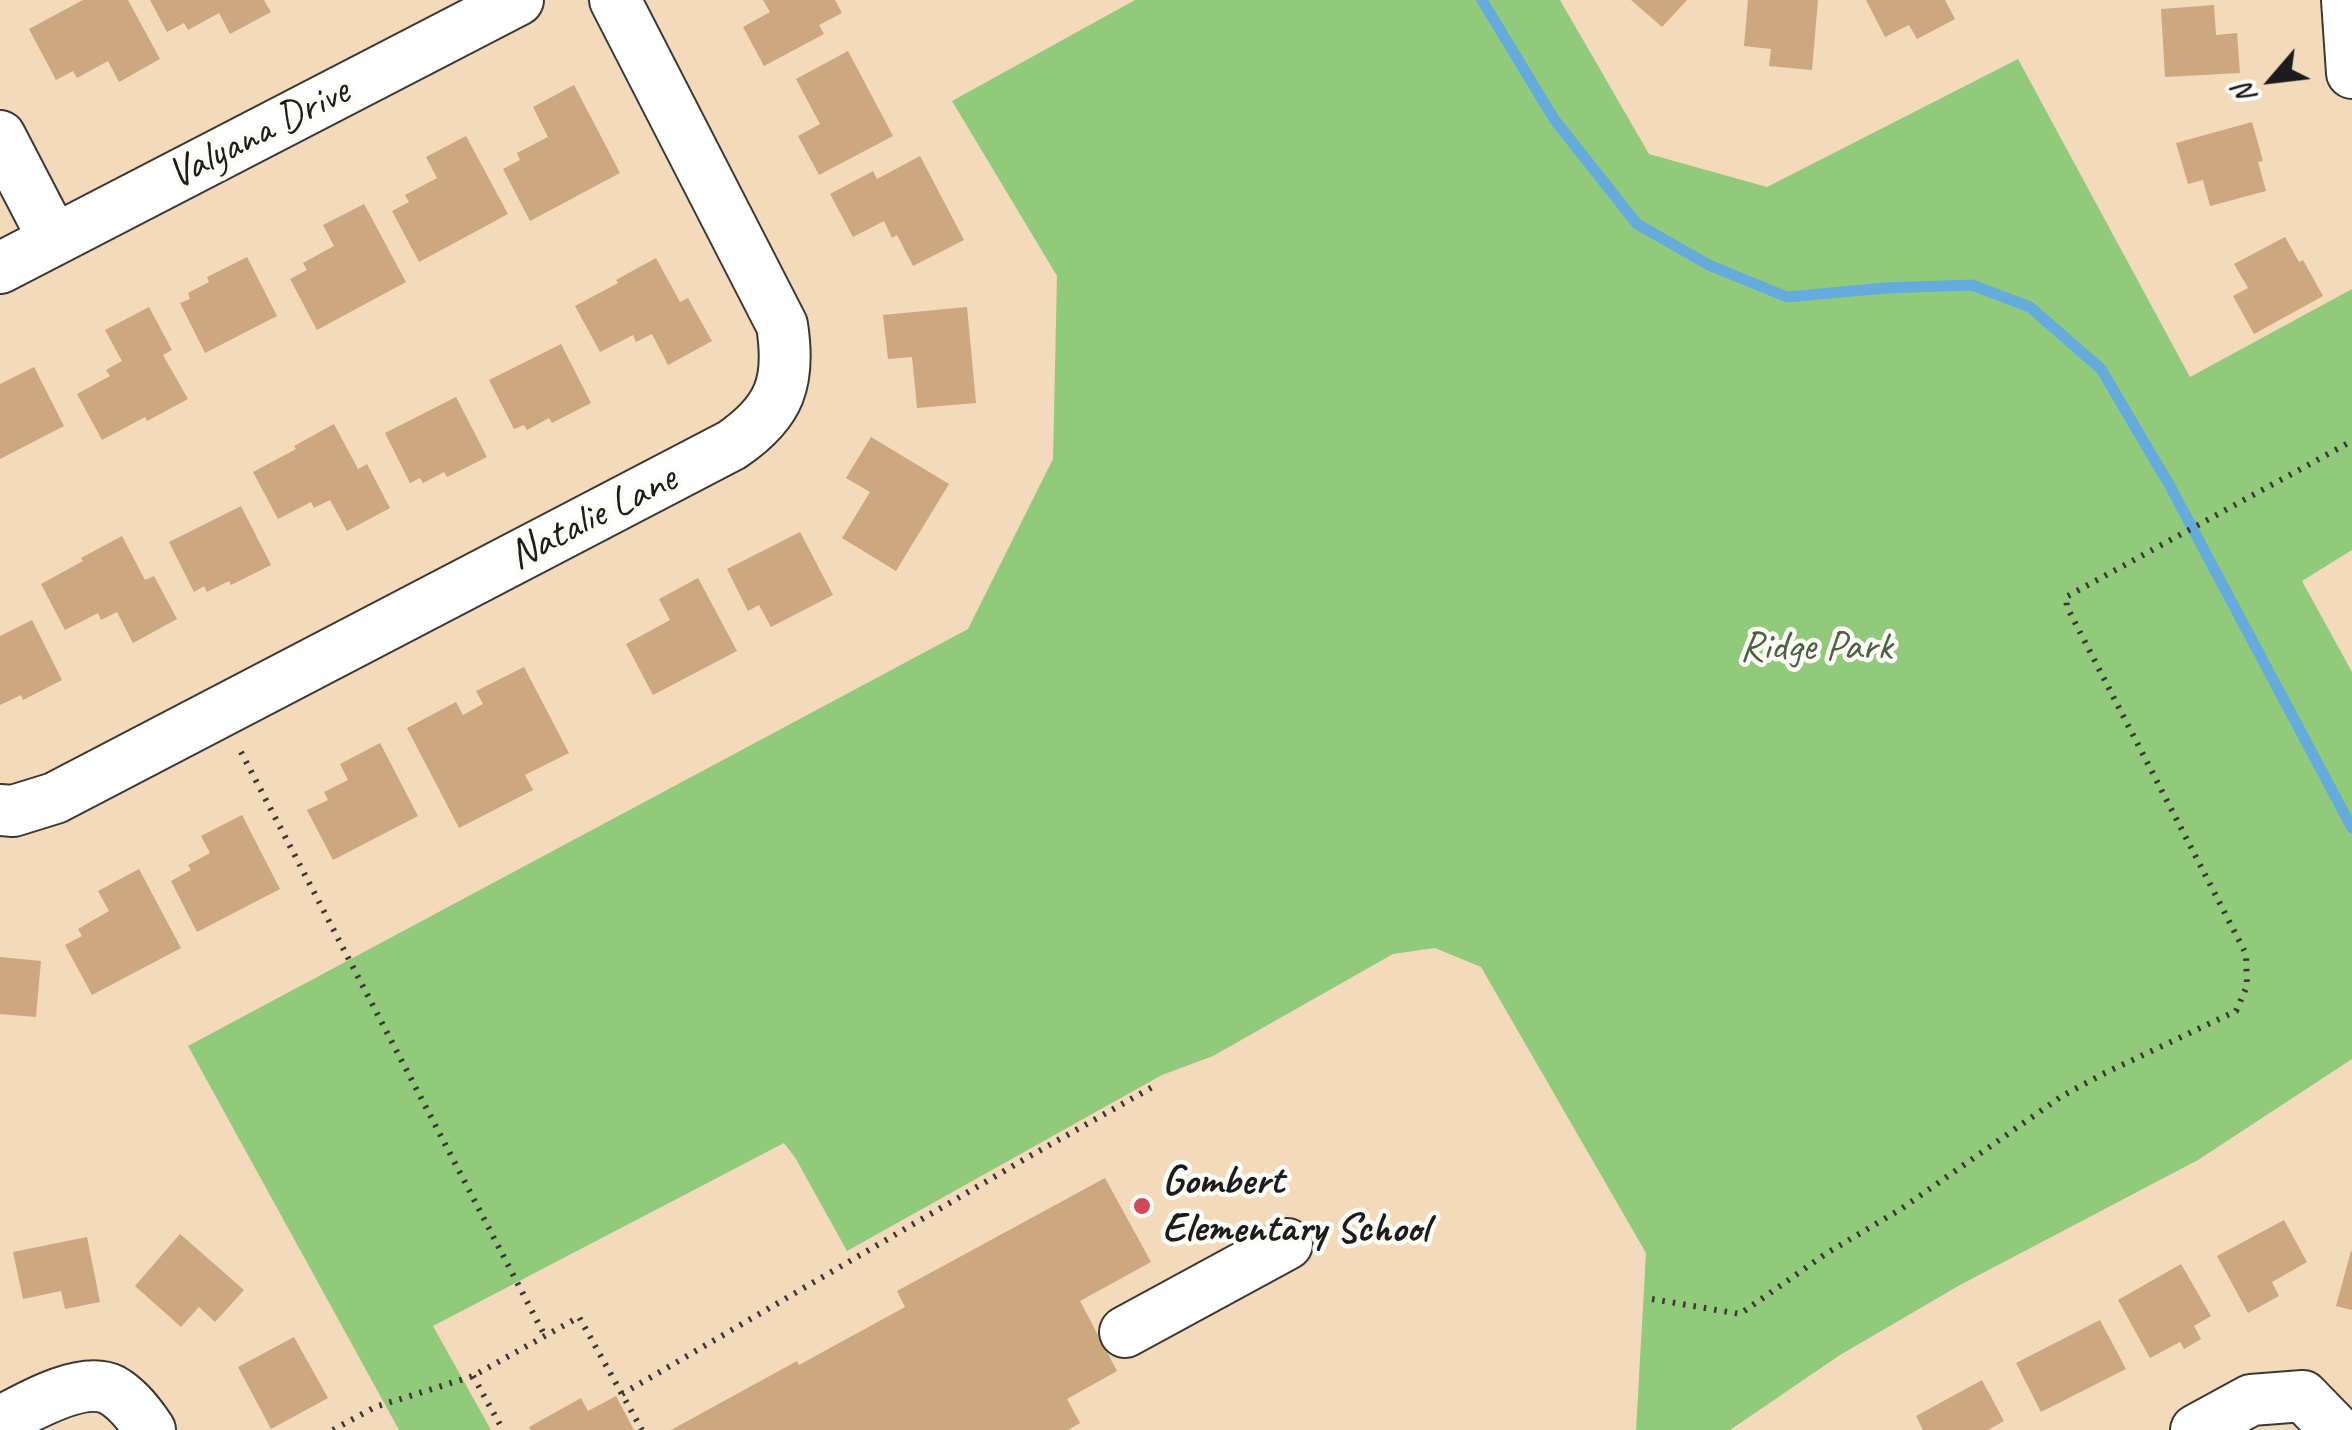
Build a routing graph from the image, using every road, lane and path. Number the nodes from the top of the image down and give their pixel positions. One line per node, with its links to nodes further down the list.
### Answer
1 (518, 0): 6 (street, Valyana Drive)
2 (615, 0): 10 (street, Natalie Lane)
3 (2347, 0): 4 (street)
4 (2352, 73)
5 (0, 136): 6 (street)
6 (54, 240): 7 (street, Valyana Drive)
7 (0, 268)
8 (2352, 442): 13 (path)
9 (241, 752): 15 (path)
10 (0, 810)
11 (1156, 1085): 17 (path)
12 (1287, 1244): 14 (street)
13 (1652, 1299)
14 (1125, 1332)
15 (545, 1336): 16 (path); 17 (path)
16 (473, 1376): 20 (path); 21 (path)
17 (622, 1394): 22 (path)
18 (0, 1422): 19 (street)
19 (150, 1430)
20 (333, 1430)
21 (503, 1430)
22 (642, 1430)
23 (2196, 1430): 24 (street)
24 (2336, 1430)

